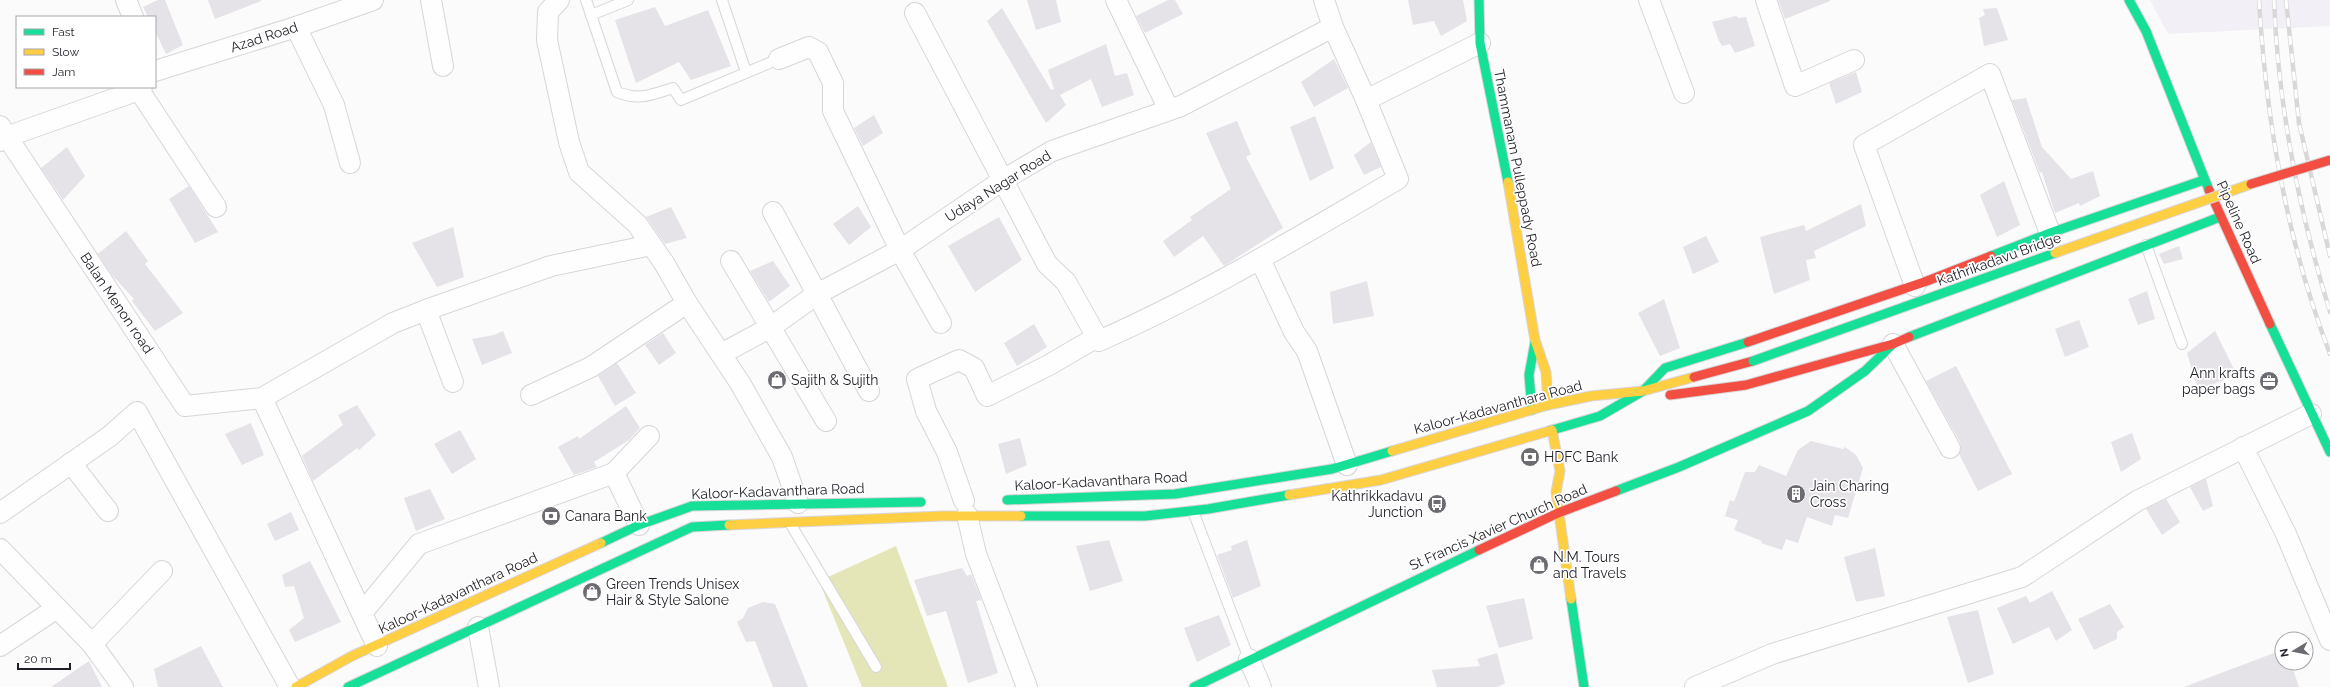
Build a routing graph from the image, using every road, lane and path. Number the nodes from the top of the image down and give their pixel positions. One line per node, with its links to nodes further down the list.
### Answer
1 (126, 0): 16 (street)
2 (372, 0): 17 (street, Azad Road)
3 (431, 0): 22 (street)
4 (559, 0): 38 (street)
5 (586, 0): 15 (lane)
6 (628, 0): 15 (lane)
7 (722, 0): 24 (lane)
8 (1116, 0): 28 (street)
9 (1324, 0): 18 (street)
10 (1479, 0): 19 (main road, Thammanam Pulleppady Road)
11 (1649, 0): 26 (street)
12 (1766, 0): 21 (street)
13 (2129, 0): 33 (main road, Pipeline Road)
14 (915, 13): 32 (street)
15 (591, 15): 24 (lane)
16 (133, 16)
17 (296, 27): 23 (street, Azad Road); 31 (street)
18 (1333, 27): 27 (street); 28 (street, Udaya Nagar Road)
19 (1480, 43): 27 (street); 51 (main road, Thammanam Pulleppady Road)
20 (779, 59): 24 (lane); 40 (street)
21 (1854, 60)
22 (443, 66)
23 (156, 71)
24 (746, 72)
25 (140, 89): 29 (street); 34 (street)
26 (1684, 94)
27 (1366, 100): 41 (street)
28 (1170, 110): 32 (street, Udaya Nagar Road)
29 (2, 134): 59 (street, Balan Menon road)
30 (2330, 160): 57 (main road, Kathrikadavu Bridge, bridge)
31 (350, 163)
32 (1003, 180): 40 (street, Udaya Nagar Road); 50 (street)
33 (2204, 180): 36 (main road, Pipeline Road); 37 (main road)
34 (216, 207)
35 (773, 212): 44 (street)
36 (2220, 217): 39 (main road); 62 (main road, Pipeline Road)
37 (2050, 233): 43 (main road); 43 (street)
38 (651, 245): 45 (street); 46 (street)
39 (2146, 245): 47 (main road); 53 (lane)
40 (900, 250): 44 (street, Udaya Nagar Road); 48 (street)
41 (1260, 259): 50 (street); 72 (street)
42 (731, 261): 49 (street)
43 (1921, 283): 47 (main road); 57 (main road)
44 (817, 294): 49 (street, Udaya Nagar Road); 56 (street)
45 (687, 303): 54 (street); 58 (street)
46 (426, 310): 55 (street); 59 (street)
47 (1940, 316): 52 (main road)
48 (941, 323)
49 (771, 327): 54 (street, Udaya Nagar Road); 63 (street)
50 (1097, 337): 79 (street)
51 (1535, 340): 60 (main road, Thammanam Pulleppady Road); 61 (main road, Thammanam Pulleppady Road)
52 (1893, 344): 57 (main road); 69 (street); 83 (main road, St Francis Xavier Church Road)
53 (2182, 344)
54 (721, 354): 78 (street)
55 (453, 382)
56 (869, 391)
57 (1643, 391): 60 (main road, Kaloor-Kadavanthara Road); 64 (main road, Kaloor-Kadavanthara Road)
58 (531, 395)
59 (262, 398): 90 (street)
60 (1548, 405): 61 (main road, Kaloor-Kadavanthara Road)
61 (1532, 410): 72 (main road, Kaloor-Kadavanthara Road)
62 (2311, 414): 68 (street); 70 (main road, Pipeline Road)
63 (826, 421)
64 (1552, 430): 65 (main road, Kaloor-Kadavanthara Road); 75 (main road)
65 (1536, 434): 67 (main road); 81 (main road, Kaloor-Kadavanthara Road)
66 (649, 436): 73 (street)
67 (1539, 447)
68 (2243, 447): 92 (street); 107 (street)
69 (1950, 448)
70 (2330, 452)
71 (71, 463): 80 (street); 82 (street); 99 (street)
72 (1347, 465): 76 (main road, Kaloor-Kadavanthara Road)
73 (614, 473): 86 (street); 90 (street)
74 (1550, 480): 75 (main road)
75 (1556, 492): 83 (main road)
76 (995, 500)
77 (933, 502): 78 (main road, Kaloor-Kadavanthara Road)
78 (798, 503): 84 (main road); 86 (main road, Kaloor-Kadavanthara Road)
79 (965, 505): 81 (main road, Kaloor-Kadavanthara Road); 84 (main road, Kaloor-Kadavanthara Road); 103 (street)
80 (108, 511)
81 (1193, 511): 96 (lane)
82 (0, 513)
83 (1558, 513): 96 (main road, St Francis Xavier Church Road); 106 (main road)
84 (805, 522): 85 (main road, Kaloor-Kadavanthara Road)
85 (790, 523): 91 (main road, Kaloor-Kadavanthara Road); 97 (lane)
86 (639, 525): 95 (main road, Kaloor-Kadavanthara Road)
87 (0, 549): 89 (street)
88 (162, 572): 93 (street)
89 (57, 608): 93 (street); 94 (street)
90 (362, 613): 95 (street)
91 (478, 627): 101 (main road, Kaloor-Kadavanthara Road); 102 (street)
92 (2330, 640)
93 (92, 644): 98 (street)
94 (0, 646)
95 (377, 646): 100 (main road, Kaloor-Kadavanthara Road)
96 (1248, 659): 104 (main road, St Francis Xavier Church Road); 105 (street)
97 (876, 667)
98 (123, 687)
99 (290, 687)
100 (296, 687)
101 (348, 687)
102 (489, 687)
103 (1027, 687)
104 (1194, 687)
105 (1261, 687)
106 (1584, 687)
107 (1695, 687)

